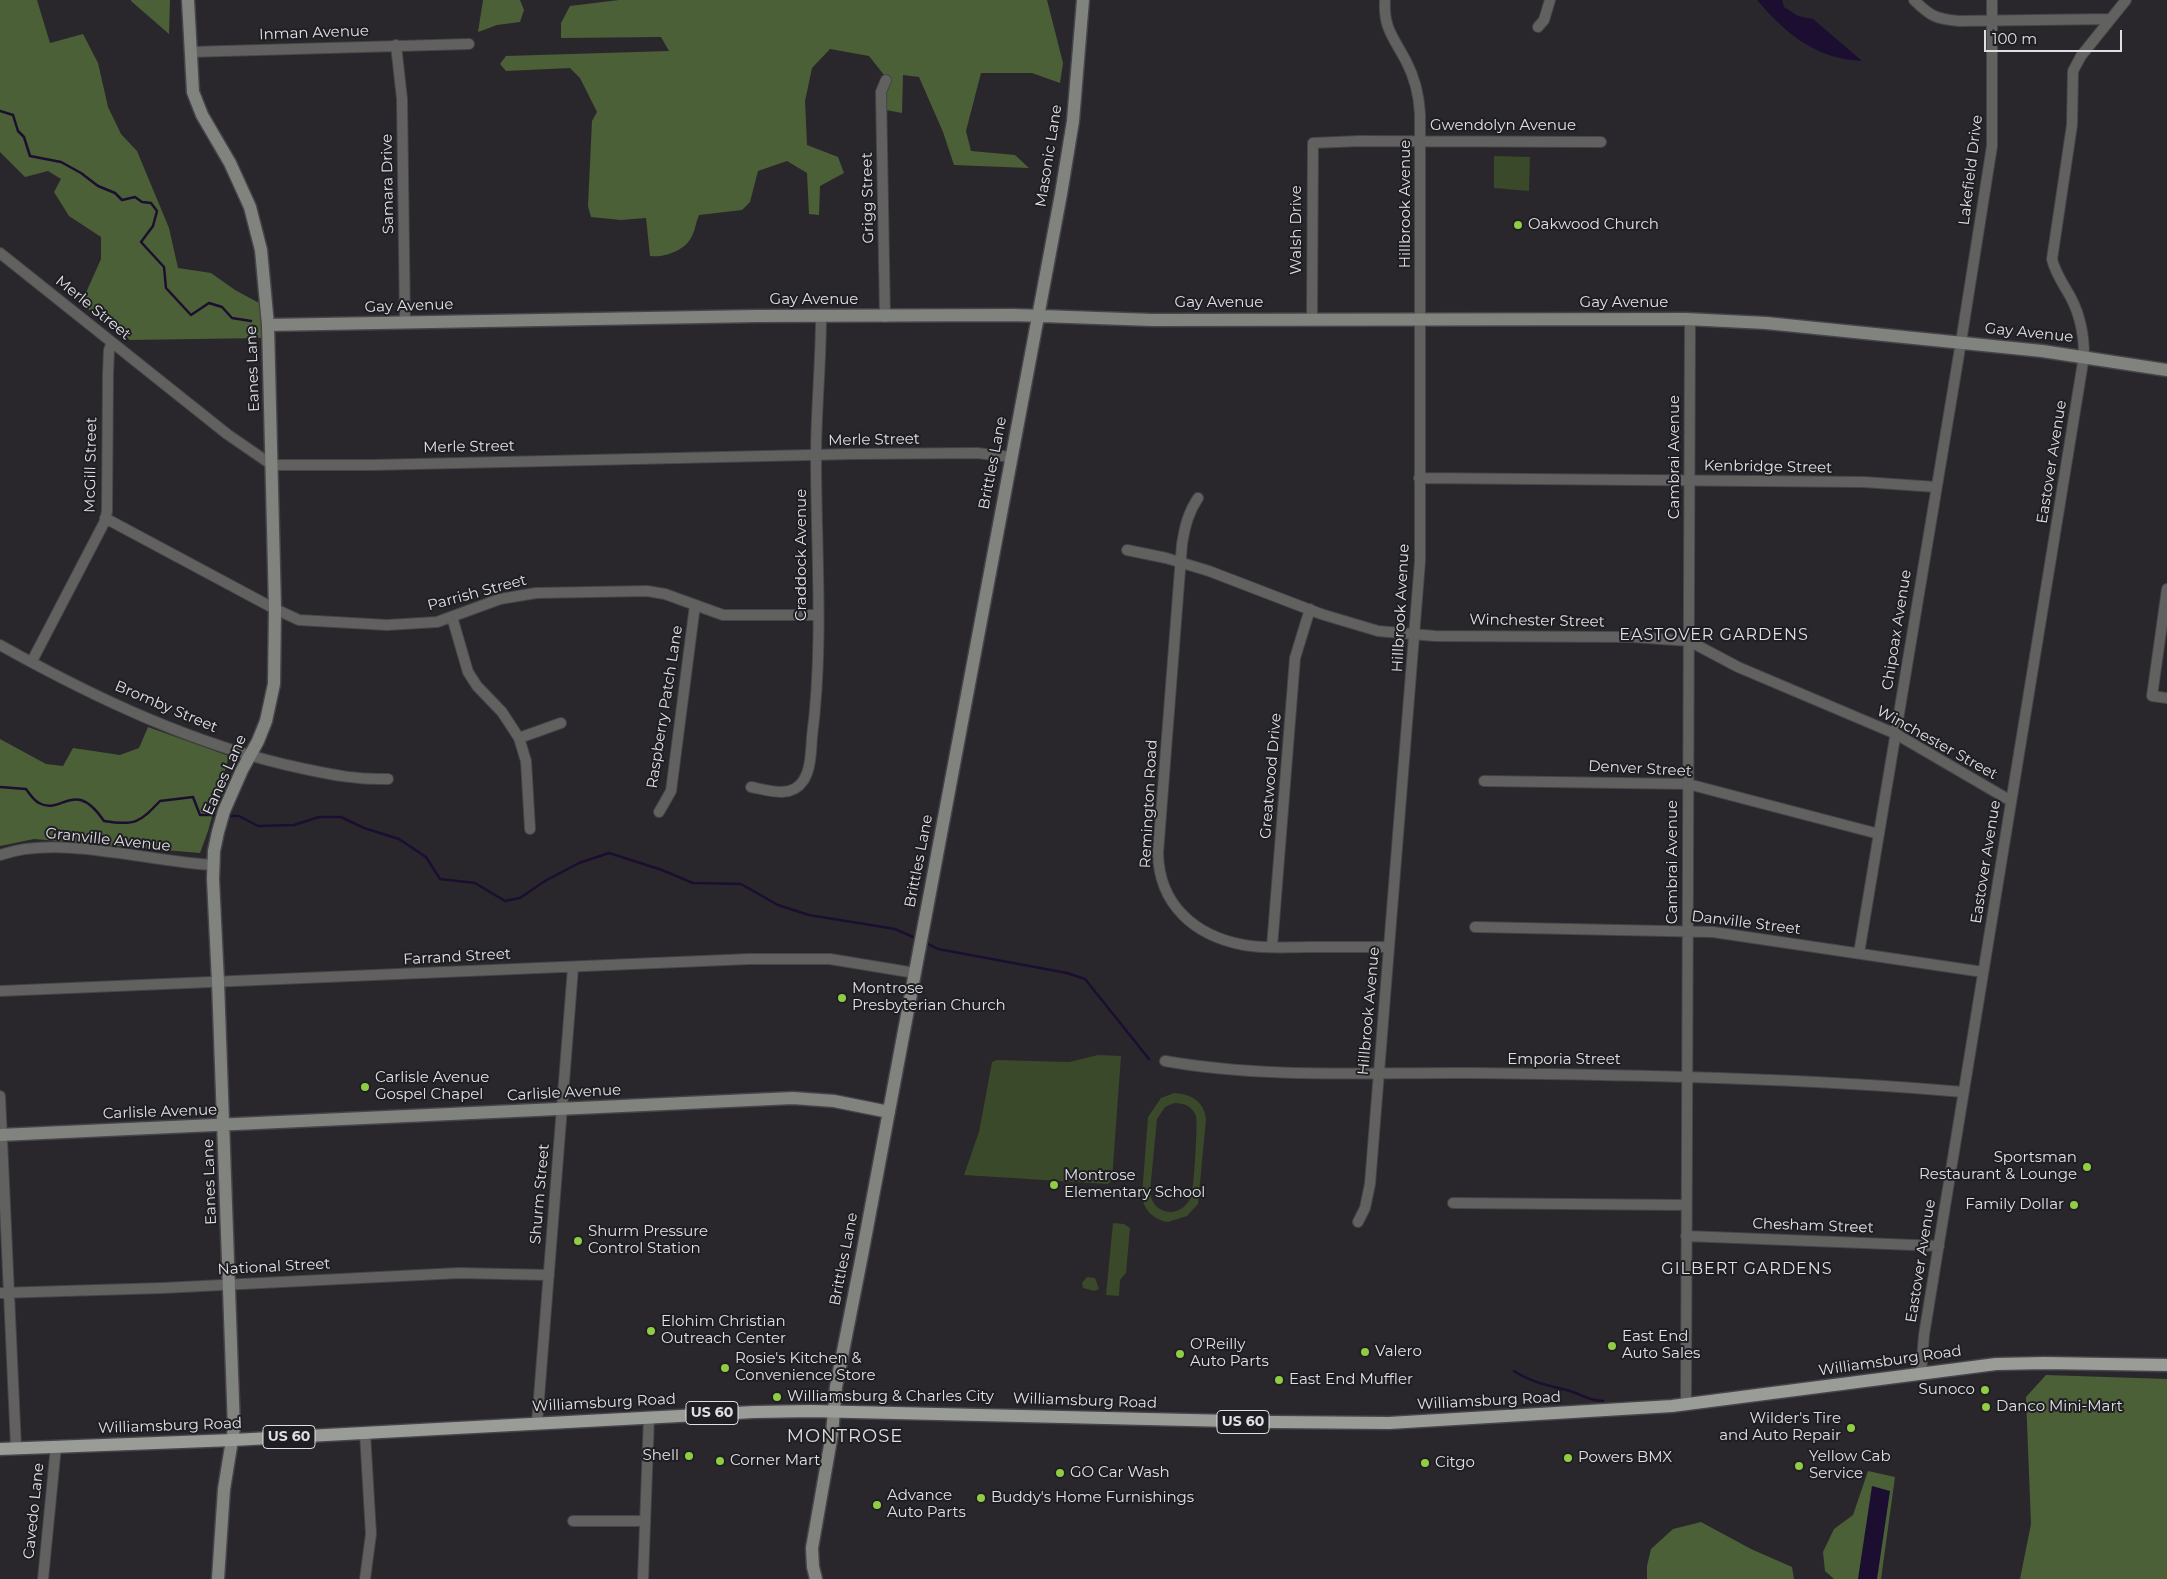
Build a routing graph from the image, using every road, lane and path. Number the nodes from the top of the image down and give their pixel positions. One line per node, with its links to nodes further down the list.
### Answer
1 (188, 0): 13 (street, Eanes Lane)
2 (1082, 0): 19 (street, Masonic Lane)
3 (1385, 0): 15 (street, Hillbrook Avenue)
4 (1550, 0): 10 (street)
5 (1914, 0): 9 (street)
6 (1992, 0): 9 (street, Lakefield Drive)
7 (2126, 0): 8 (street, Eastover Avenue)
8 (2110, 19): 9 (street); 29 (street, Eastover Avenue)
9 (1992, 21): 28 (street, Lakefield Drive)
10 (1538, 27)
11 (469, 44): 12 (street, Inman Avenue)
12 (396, 45): 13 (street, Inman Avenue); 25 (street, Samara Drive)
13 (190, 52): 26 (street, Eanes Lane)
14 (886, 80): 21 (street, Grigg Street)
15 (1420, 141): 16 (street, Gwendolyn Avenue); 17 (street, Gwendolyn Avenue); 22 (street, Hillbrook Avenue)
16 (1314, 142): 24 (street, Walsh Drive)
17 (1601, 142)
18 (0, 253): 27 (street, Merle Street)
19 (1037, 316): 21 (street, Gay Avenue); 24 (street, Gay Avenue); 32 (street, Brittles Lane)
20 (821, 317): 21 (street, Gay Avenue); 25 (street, Gay Avenue); 31 (street, Craddock Avenue)
21 (885, 317)
22 (1420, 319): 23 (street, Gay Avenue); 24 (street, Gay Avenue); 34 (street, Hillbrook Avenue)
23 (1690, 319): 28 (street, Gay Avenue); 35 (street, Cambrai Avenue)
24 (1312, 320)
25 (405, 323): 26 (street, Gay Avenue)
26 (268, 325): 33 (street, Eanes Lane)
27 (112, 342): 33 (street, Merle Street); 38 (street, McGill Street)
28 (1962, 342): 29 (street, Gay Avenue); 36 (street, Chipoax Avenue)
29 (2084, 356): 30 (street, Gay Avenue); 60 (street, Eastover Avenue)
30 (2167, 370)
31 (816, 456): 32 (street, Merle Street); 33 (street, Merle Street); 45 (street, Craddock Avenue)
32 (1011, 456): 73 (street, Brittles Lane)
33 (272, 465): 43 (street, Eanes Lane)
34 (1419, 478): 35 (street, Kenbridge Street); 47 (street, Hillbrook Avenue)
35 (1690, 481): 36 (street, Kenbridge Street); 48 (street, Cambrai Avenue)
36 (1936, 487): 53 (street, Chipoax Avenue)
37 (1198, 498): 40 (street, Remington Road)
38 (105, 518): 43 (street, Parrish Street); 50 (street, McGill Street)
39 (1127, 550): 40 (street, Winchester Street)
40 (1181, 562): 44 (street, Winchester Street); 68 (street, Remington Road)
41 (2167, 589): 51 (street)
42 (695, 605): 45 (street, Parrish Street); 46 (street, Parrish Street); 61 (street, Raspberry Patch Lane)
43 (274, 609): 46 (street, Parrish Street); 55 (street, Eanes Lane)
44 (1310, 609): 47 (street, Winchester Street); 68 (street, Greatwood Drive)
45 (817, 615): 59 (street, Craddock Avenue)
46 (452, 616): 54 (street)
47 (1415, 635): 48 (street, Winchester Street); 69 (street, Hillbrook Avenue)
48 (1689, 641): 53 (street, Winchester Street); 58 (street, Cambrai Avenue)
49 (0, 644): 50 (street, Bromby Street)
50 (32, 661): 55 (street, Bromby Street)
51 (2167, 698)
52 (561, 723): 54 (street)
53 (1896, 734): 60 (street, Winchester Street); 63 (street, Chipoax Avenue)
54 (519, 738): 62 (street)
55 (249, 756): 56 (street, Bromby Street); 65 (street, Eanes Lane)
56 (388, 779)
57 (1484, 781): 58 (street, Denver Street)
58 (1688, 784): 63 (street, Denver Street); 67 (street, Cambrai Avenue)
59 (751, 786)
60 (2011, 801): 72 (street, Eastover Avenue)
61 (659, 812)
62 (530, 829)
63 (1879, 834): 70 (street, Chipoax Avenue)
64 (0, 855): 65 (street, Granville Avenue)
65 (213, 865): 74 (street, Eanes Lane)
66 (1474, 927): 67 (street, Danville Street)
67 (1687, 930): 70 (street, Danville Street); 78 (street, Cambrai Avenue)
68 (1272, 947): 69 (street, Remington Road)
69 (1390, 948): 77 (street, Hillbrook Avenue)
70 (1859, 953): 72 (street, Danville Street)
71 (573, 968): 73 (street, Farrand Street); 74 (street, Farrand Street); 81 (street, Shurm Street)
72 (1983, 972): 79 (street, Eastover Avenue)
73 (915, 973): 82 (street, Brittles Lane)
74 (218, 982): 75 (street, Farrand Street); 83 (street, Eanes Lane)
75 (0, 991)
76 (1165, 1061): 77 (street, Emporia Street)
77 (1379, 1073): 78 (street, Emporia Street); 87 (street, Hillbrook Avenue)
78 (1687, 1076): 79 (street, Emporia Street); 86 (street, Cambrai Avenue)
79 (1963, 1092): 89 (street, Eastover Avenue)
80 (0, 1096): 84 (street)
81 (562, 1109): 82 (street, Carlisle Avenue); 83 (street, Carlisle Avenue); 90 (street, Shurm Street)
82 (889, 1112): 96 (street, Brittles Lane)
83 (224, 1126): 84 (street, Carlisle Avenue); 91 (street, Eanes Lane)
84 (1, 1135): 92 (street)
85 (1453, 1203): 86 (street)
86 (1685, 1205): 88 (street, Cambrai Avenue)
87 (1358, 1222)
88 (1686, 1236): 89 (street, Chesham Street); 95 (street, Cambrai Avenue)
89 (1939, 1246): 94 (street, Eastover Avenue)
90 (549, 1276): 91 (street, National Street); 98 (street, Shurm Street)
91 (230, 1283): 92 (street, National Street); 100 (street, Eanes Lane)
92 (4, 1293): 102 (street)
93 (2167, 1365): 94 (main road, Williamsburg Road / US 60)
94 (1921, 1373): 95 (main road, Williamsburg Road / US 60)
95 (1686, 1404): 96 (main road, Williamsburg Road / US 60)
96 (833, 1412): 97 (main road, Williamsburg Road / US 60); 110 (street, Brittles Lane)
97 (649, 1417): 98 (main road, Williamsburg Road / US 60); 105 (street)
98 (537, 1424): 99 (main road, Williamsburg Road / US 60)
99 (365, 1433): 100 (main road, Williamsburg Road / US 60); 108 (street)
100 (233, 1440): 101 (main road, Williamsburg Road / US 60); 107 (street, Eanes Lane)
101 (56, 1446): 102 (main road, Williamsburg Road / US 60); 106 (street, Cavedo Lane)
102 (16, 1447): 103 (main road, Williamsburg Road / US 60)
103 (0, 1449)
104 (573, 1521): 105 (street)
105 (645, 1521): 109 (street)
106 (43, 1579)
107 (218, 1579)
108 (365, 1579)
109 (643, 1579)
110 (816, 1579)

